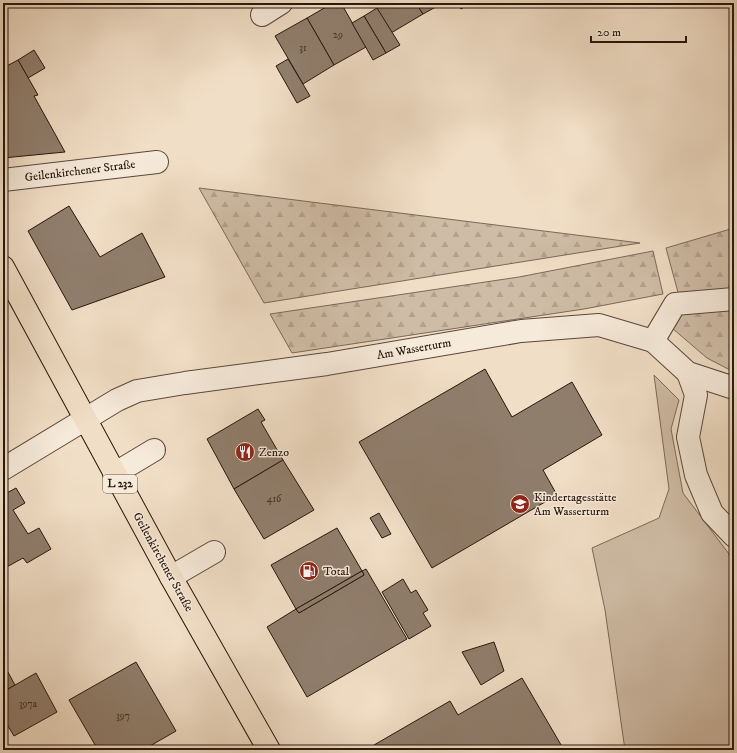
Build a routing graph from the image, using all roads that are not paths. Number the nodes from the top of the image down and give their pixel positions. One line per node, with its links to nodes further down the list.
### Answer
1 (281, 3): 2 (street)
2 (262, 15)
3 (157, 162): 4 (street, Geilenkirchener Straße)
4 (3, 180)
5 (3, 268): 10 (main road, Geilenkirchener Straße / L 232)
6 (734, 299): 7 (street)
7 (653, 341): 8 (street, Am Wasserturm); 10 (street, Am Wasserturm)
8 (688, 373): 9 (street, Am Wasserturm); 14 (street)
9 (734, 388)
10 (85, 420): 12 (street, Am Wasserturm); 13 (main road, Geilenkirchener Straße / L 232)
11 (154, 450): 13 (street)
12 (3, 469)
13 (114, 474): 16 (main road, Geilenkirchener Straße / L 232)
14 (734, 536)
15 (214, 552): 16 (street)
16 (170, 577): 17 (main road, Geilenkirchener Straße / L 232)
17 (269, 750)

